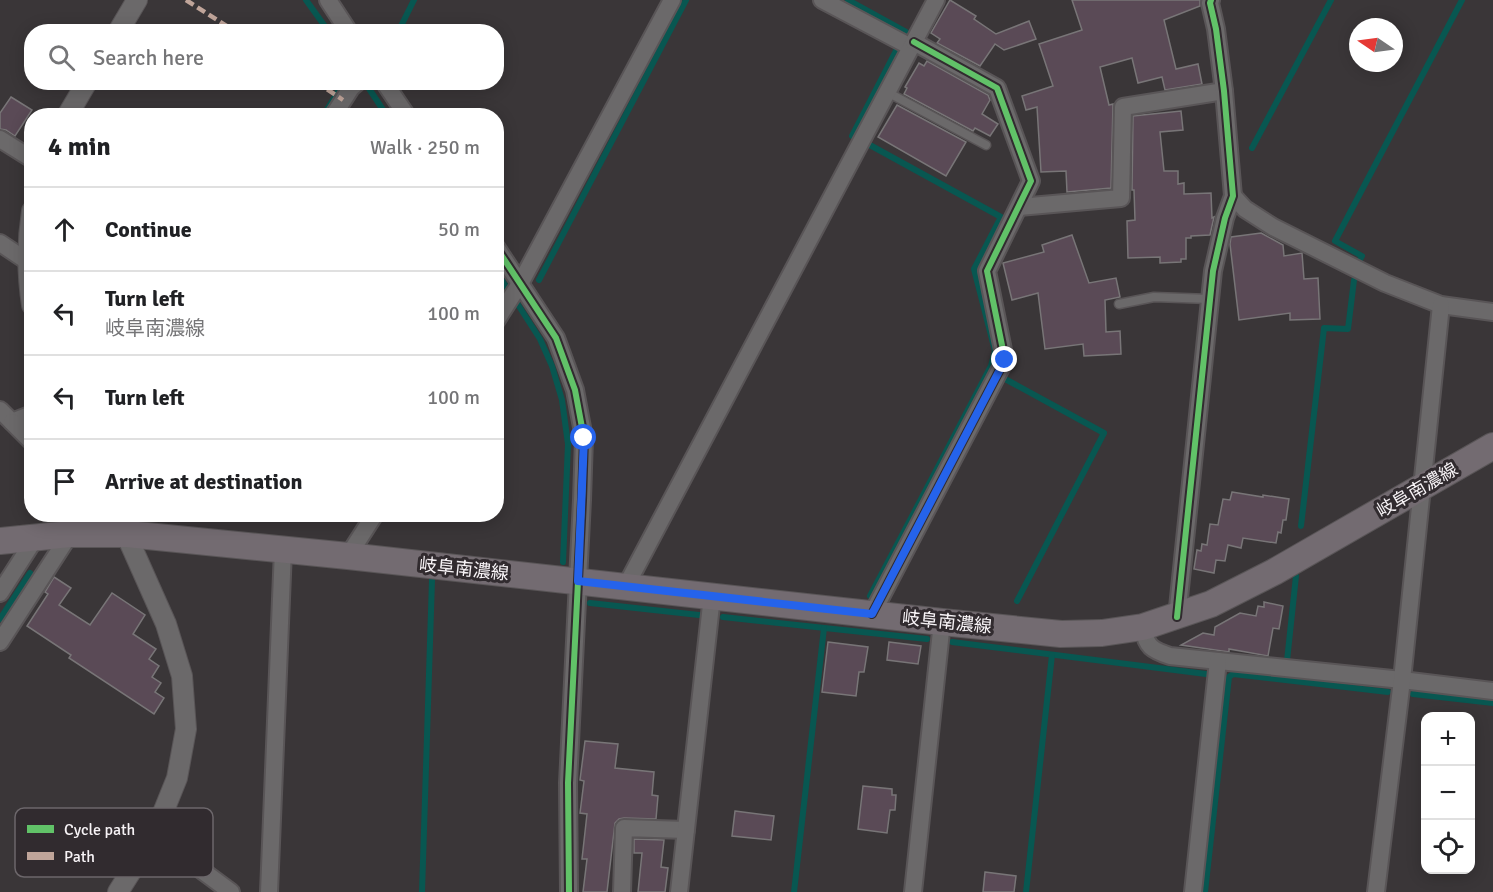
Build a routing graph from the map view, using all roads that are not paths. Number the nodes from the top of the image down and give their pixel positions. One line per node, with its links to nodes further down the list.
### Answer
1 (137, 0): 7 (street)
2 (328, 0): 8 (street)
3 (672, 0): 26 (street)
4 (822, 0): 9 (street)
5 (936, 0): 9 (street)
6 (1209, 1): 13 (street)
7 (123, 24)
8 (344, 24)
9 (912, 45): 14 (street); 22 (street)
10 (82, 90): 15 (street)
11 (350, 90): 16 (street)
12 (389, 90): 17 (street)
13 (1224, 91): 21 (street); 22 (street)
14 (887, 92): 19 (lane); 46 (street)
15 (72, 108)
16 (338, 108)
17 (401, 108)
18 (0, 139): 20 (street)
19 (986, 145)
20 (24, 154)
21 (1233, 196): 27 (street); 29 (street)
22 (1019, 207): 49 (street)
23 (0, 243): 24 (street)
24 (24, 259)
25 (504, 259): 26 (street)
26 (520, 282): 30 (street); 45 (street)
27 (1210, 299): 28 (lane); 50 (street)
28 (1119, 304)
29 (1442, 305): 31 (street); 37 (street)
30 (504, 308)
31 (1493, 312)
32 (0, 410): 34 (street)
33 (24, 417): 34 (street)
34 (12, 422): 35 (street)
35 (24, 434)
36 (1493, 446): 37 (main road, 岐阜南濃線)
37 (1423, 488): 50 (main road, 岐阜南濃線); 55 (street)
38 (370, 522): 44 (street)
39 (122, 524): 40 (main road, 岐阜南濃線); 43 (main road, 岐阜南濃線); 57 (street)
40 (70, 534): 41 (main road, 岐阜南濃線); 53 (street)
41 (36, 537): 42 (main road, 岐阜南濃線); 47 (street)
42 (0, 541)
43 (283, 550): 44 (main road, 岐阜南濃線); 63 (street)
44 (348, 556): 45 (main road, 岐阜南濃線)
45 (578, 581): 46 (main road, 岐阜南濃線); 64 (street)
46 (626, 586): 48 (main road, 岐阜南濃線)
47 (0, 593)
48 (712, 596): 49 (main road, 岐阜南濃線); 58 (street)
49 (872, 614): 51 (main road, 岐阜南濃線)
50 (1178, 617): 52 (main road, 岐阜南濃線)
51 (942, 622): 52 (main road, 岐阜南濃線); 67 (street)
52 (1143, 627): 54 (street)
53 (0, 642)
54 (1218, 661): 55 (street); 68 (street)
55 (1402, 680): 56 (street); 69 (street)
56 (1493, 691)
57 (165, 808)
58 (686, 830): 65 (street); 66 (street)
59 (127, 877): 61 (street)
60 (211, 877): 62 (street)
61 (118, 892)
62 (231, 892)
63 (269, 892)
64 (569, 892)
65 (622, 892)
66 (680, 892)
67 (913, 892)
68 (1193, 892)
69 (1376, 892)

